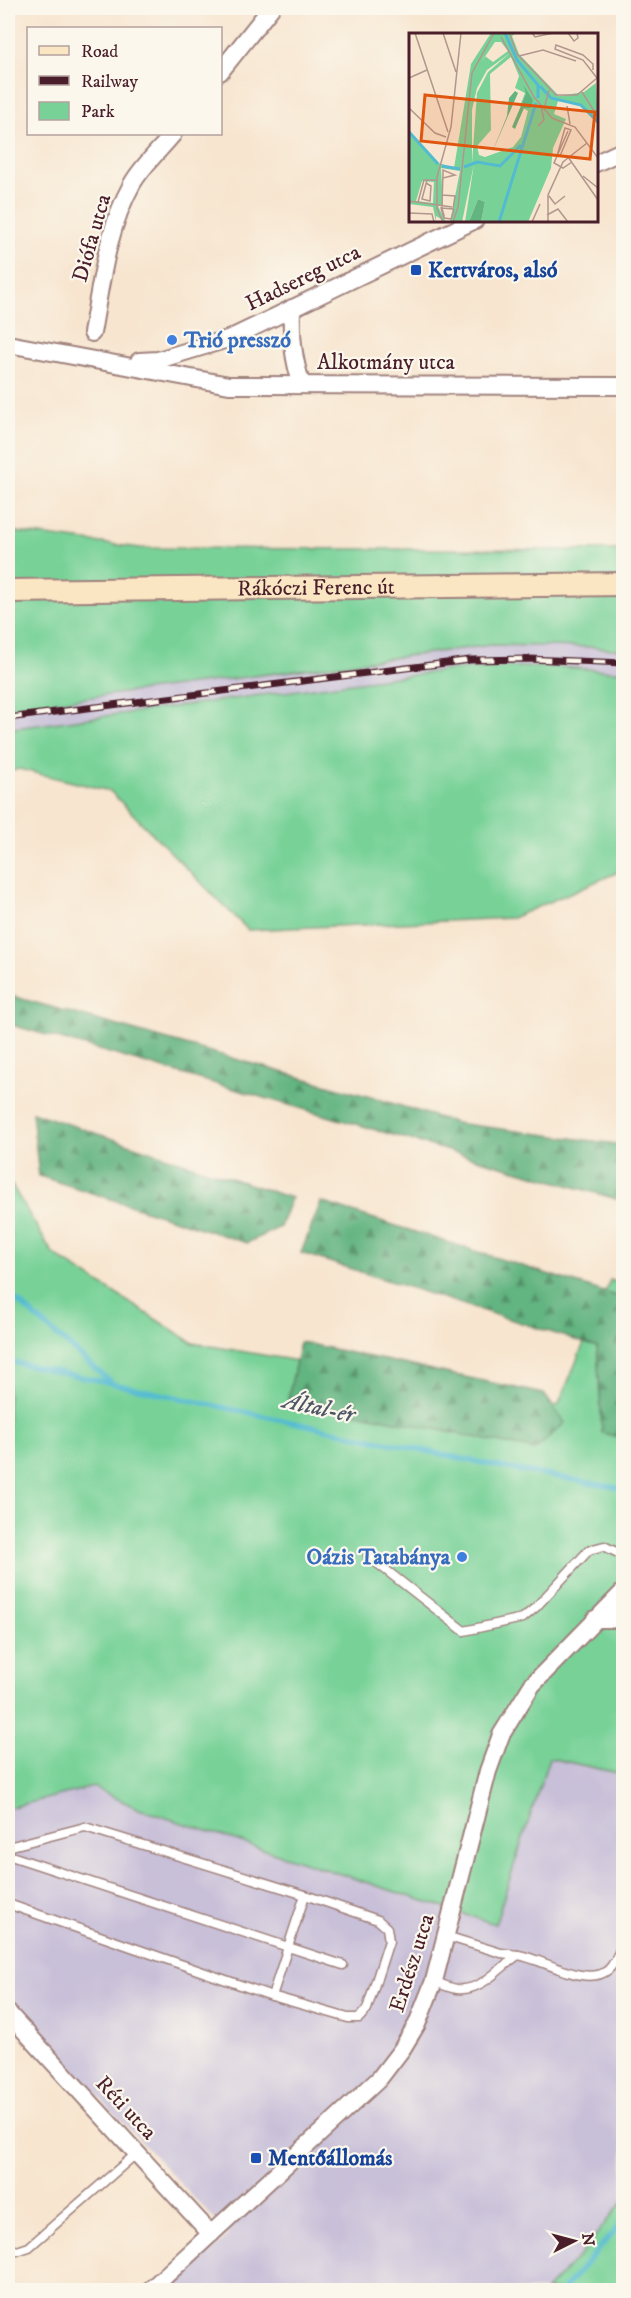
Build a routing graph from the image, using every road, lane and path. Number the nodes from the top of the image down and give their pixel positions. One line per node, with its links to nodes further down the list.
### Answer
1 (271, 8): 2 (street)
2 (222, 69)
3 (172, 135): 8 (street, Diófa utca)
4 (624, 150): 5 (street)
5 (598, 163)
6 (471, 222): 7 (street, Hadsereg utca)
7 (292, 308): 10 (street, Hadsereg utca); 11 (street)
8 (92, 333)
9 (8, 344): 10 (street, Alkotmány utca)
10 (108, 361): 11 (street, Alkotmány utca)
11 (302, 385): 12 (street, Alkotmány utca)
12 (624, 386)
13 (624, 584): 14 (main road, Rákóczi Ferenc út)
14 (8, 591)
15 (368, 1556): 16 (lane)
16 (624, 1556)
17 (624, 1591): 18 (street, Erdész utca)
18 (596, 1619): 19 (street); 24 (street, Erdész utca)
19 (624, 1619)
20 (8, 1847): 22 (lane)
21 (8, 1855): 26 (lane)
22 (305, 1895): 26 (lane); 30 (lane)
23 (8, 1904): 30 (lane)
24 (446, 1936): 27 (lane); 29 (street, Erdész utca)
25 (624, 1941): 27 (lane)
26 (289, 1947): 28 (lane); 30 (lane)
27 (518, 1955): 29 (lane)
28 (343, 1965)
29 (434, 1981): 33 (street, Erdész utca)
30 (272, 1996)
31 (8, 2013): 32 (street, Réti utca)
32 (137, 2153): 33 (street, Réti utca); 34 (lane)
33 (212, 2234): 35 (street, Erdész utca)
34 (8, 2247)
35 (150, 2290)

